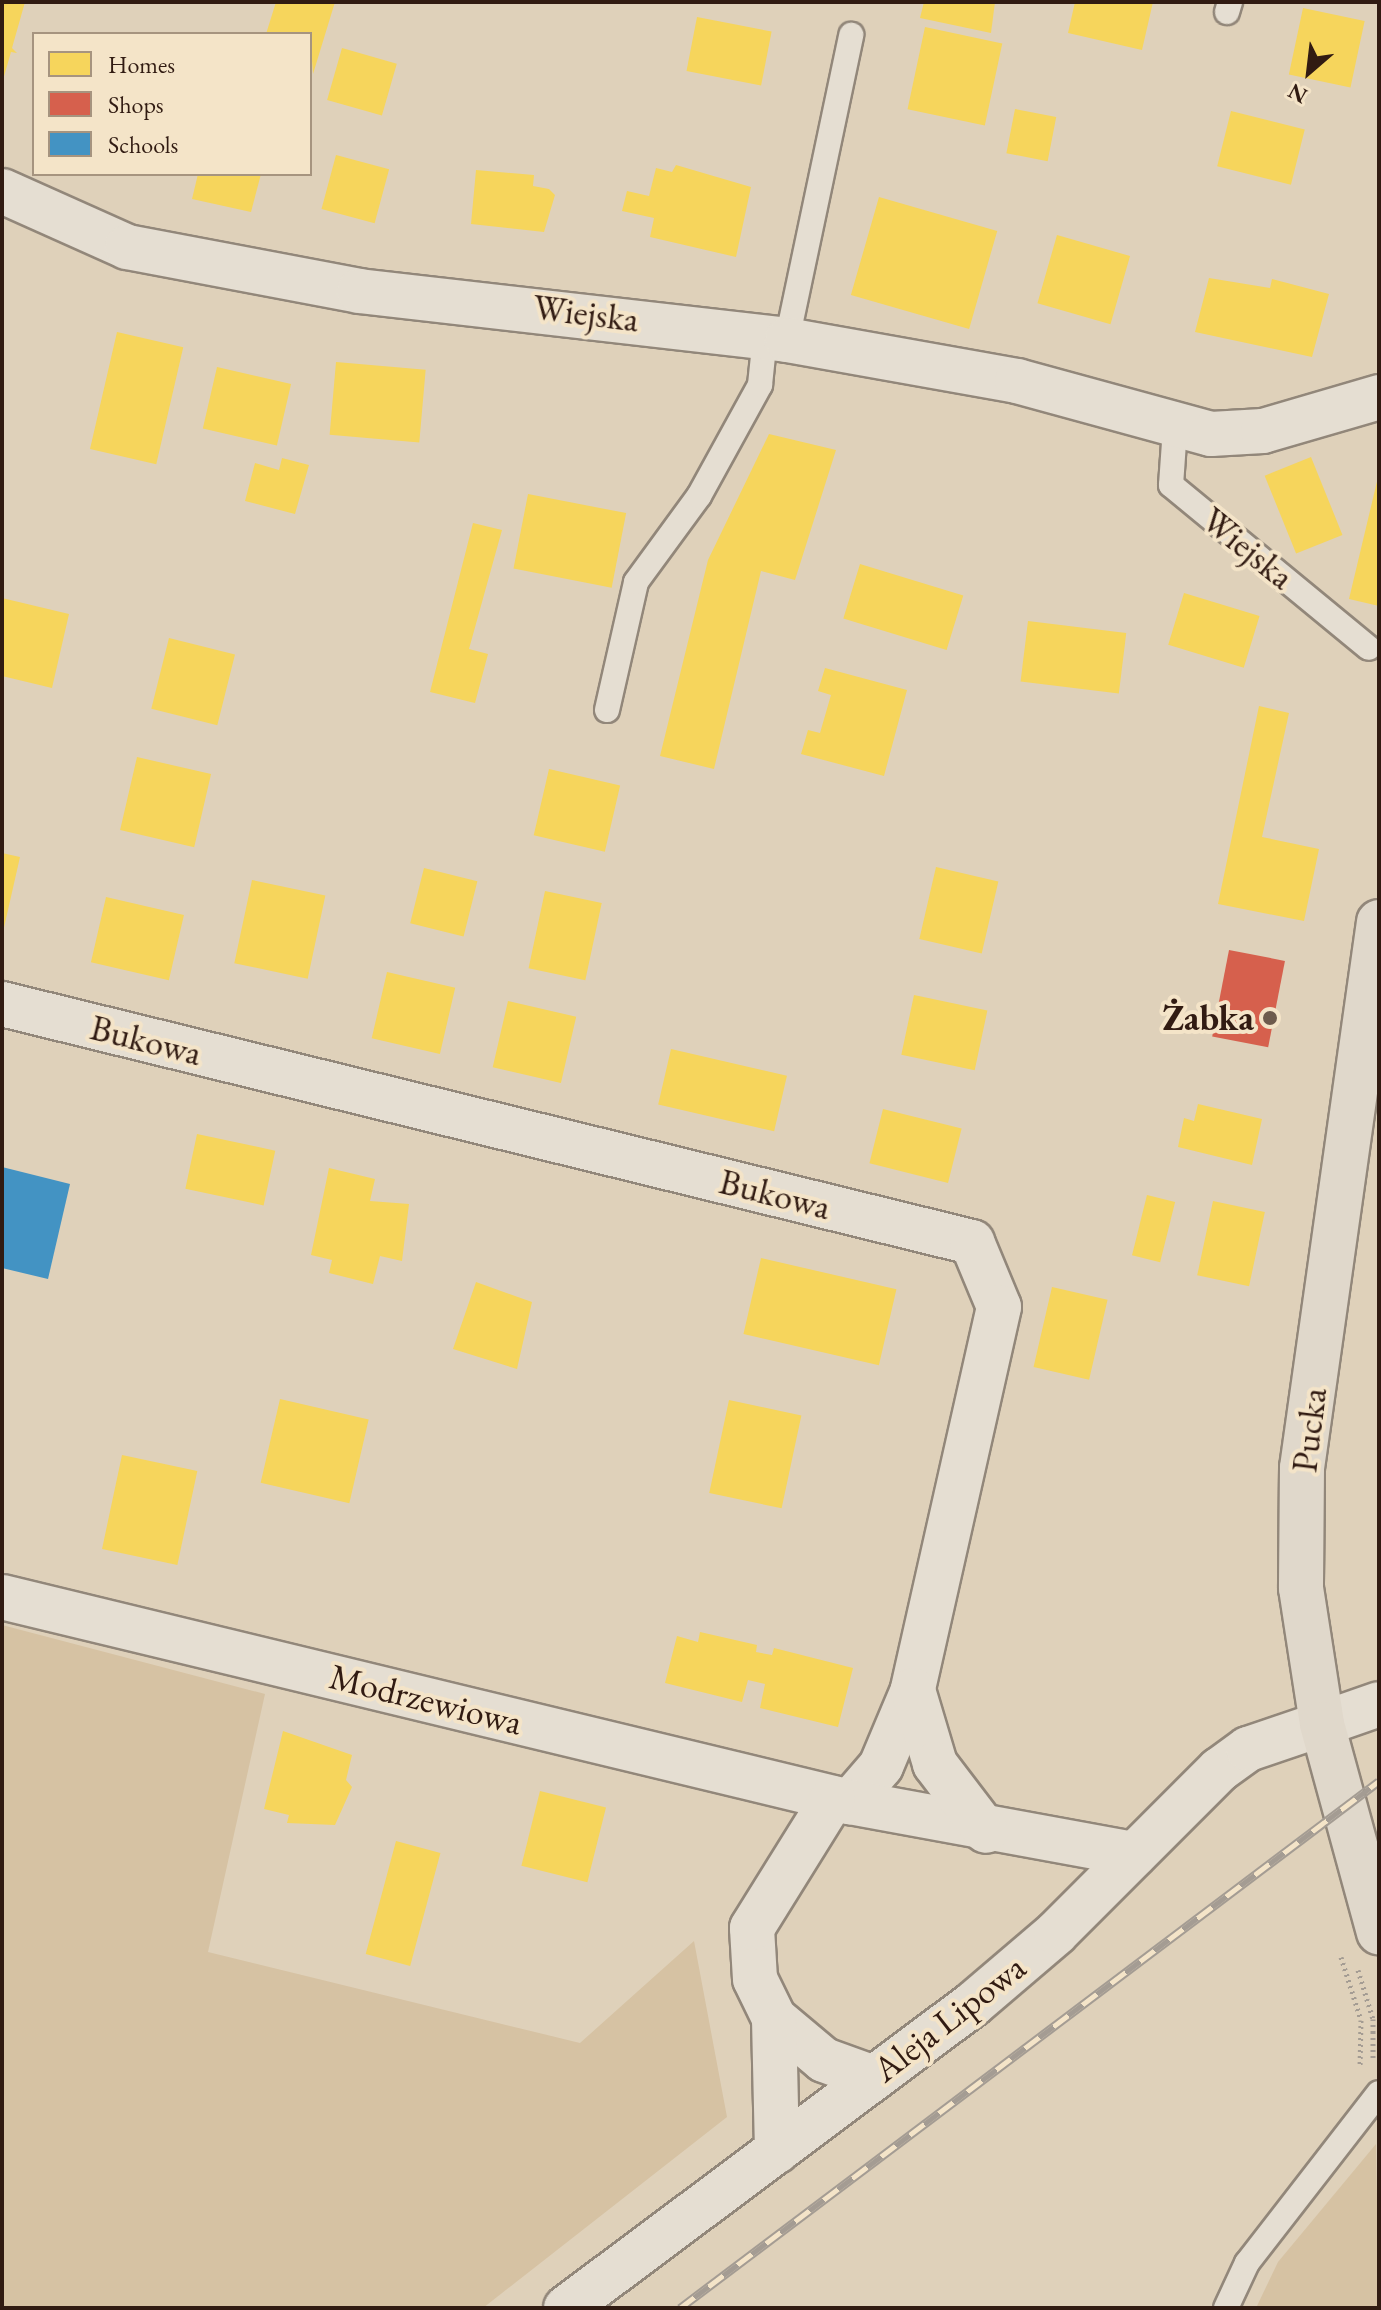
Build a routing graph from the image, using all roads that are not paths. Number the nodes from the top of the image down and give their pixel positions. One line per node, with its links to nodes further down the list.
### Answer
1 (851, 35): 3 (lane)
2 (2, 191): 3 (street, Wiejska)
3 (776, 338): 5 (street, Wiejska); 7 (lane)
4 (1379, 397): 5 (street, Wiejska)
5 (1175, 428): 6 (lane, Wiejska)
6 (1369, 648)
7 (607, 710)
8 (1379, 922): 13 (main road, Pucka)
9 (2, 1004): 11 (street, Bukowa)
10 (2, 1597): 14 (street, Modrzewiowa)
11 (913, 1690): 14 (street, Bukowa); 15 (street)
12 (1379, 1704): 13 (street, Aleja Lipowa)
13 (1322, 1724): 16 (main road, Pucka); 17 (street, Aleja Lipowa)
14 (842, 1800): 15 (street, Modrzewiowa); 19 (street, Bukowa)
15 (986, 1831): 17 (street, Modrzewiowa)
16 (1368, 1850): 18 (main road, Pucka)
17 (1134, 1854): 20 (street, Aleja Lipowa)
18 (1379, 1932)
19 (774, 2018): 20 (street); 22 (street)
20 (874, 2078): 22 (street, Aleja Lipowa)
21 (1374, 2096): 24 (lane)
22 (777, 2151): 23 (street, Aleja Lipowa)
23 (566, 2308)
24 (1226, 2308)

